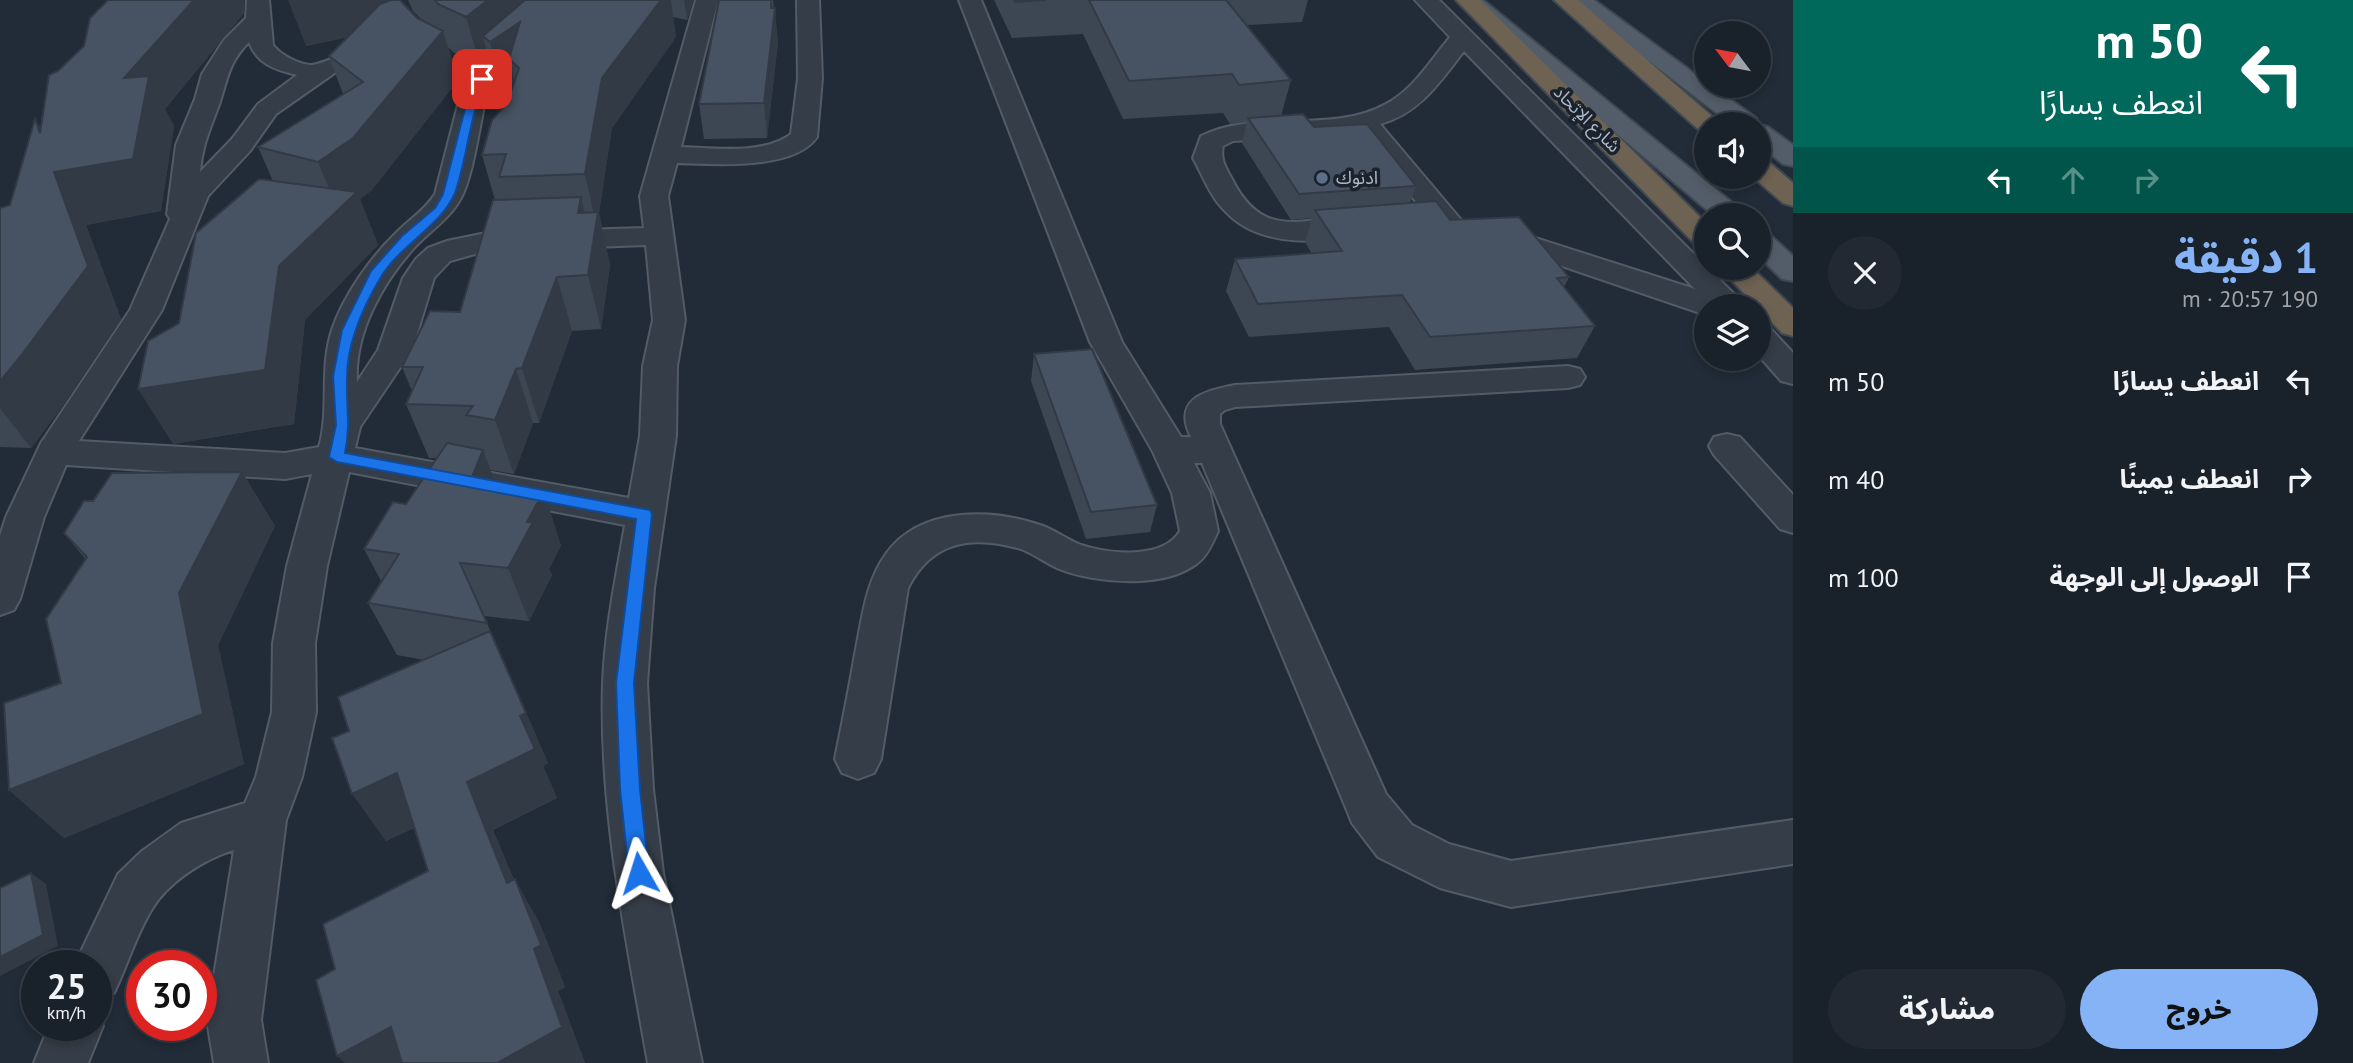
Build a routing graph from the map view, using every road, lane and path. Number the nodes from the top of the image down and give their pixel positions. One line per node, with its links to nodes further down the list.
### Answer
1 (970, 0): 38 (street)
2 (1426, 0): 11 (street)
3 (1468, 0): 22 (main road); 25 (highway, شارع الإتحاد)
4 (1565, 0): 14 (highway)
5 (1580, 0): 15 (main road)
6 (565, 6): 36 (street)
7 (258, 10): 13 (street); 24 (street)
8 (809, 12): 10 (street); 18 (street)
9 (701, 20): 18 (street)
10 (783, 23)
11 (1462, 38): 16 (street); 30 (street)
12 (406, 50): 13 (street)
13 (322, 70): 24 (street)
14 (1694, 112)
15 (1731, 112)
16 (1364, 122): 23 (street); 23 (street)
17 (1771, 142): 19 (main road)
18 (663, 155): 26 (street)
19 (1793, 159)
20 (1771, 178): 21 (highway)
21 (1793, 197)
22 (1715, 203)
23 (1446, 220): 31 (street)
24 (180, 224): 40 (street)
25 (1694, 227)
26 (660, 236): 36 (street); 41 (street)
27 (1771, 252): 28 (main road)
28 (1793, 272)
29 (1747, 280): 32 (highway)
30 (1718, 294)
31 (1694, 300)
32 (1793, 326)
33 (1771, 349): 34 (street)
34 (1793, 373)
35 (1568, 377): 39 (street)
36 (340, 441): 40 (street); 41 (street); 45 (street)
37 (1727, 446): 42 (street)
38 (1170, 450): 39 (street); 44 (street)
39 (1215, 450): 46 (street)
40 (54, 452): 43 (street)
41 (645, 514): 51 (street)
42 (1793, 519)
43 (0, 599)
44 (858, 759)
45 (262, 820): 47 (street); 50 (street)
46 (1793, 842)
47 (108, 950)
48 (70, 1041): 49 (street)
49 (61, 1063)
50 (241, 1063)
51 (675, 1063)

